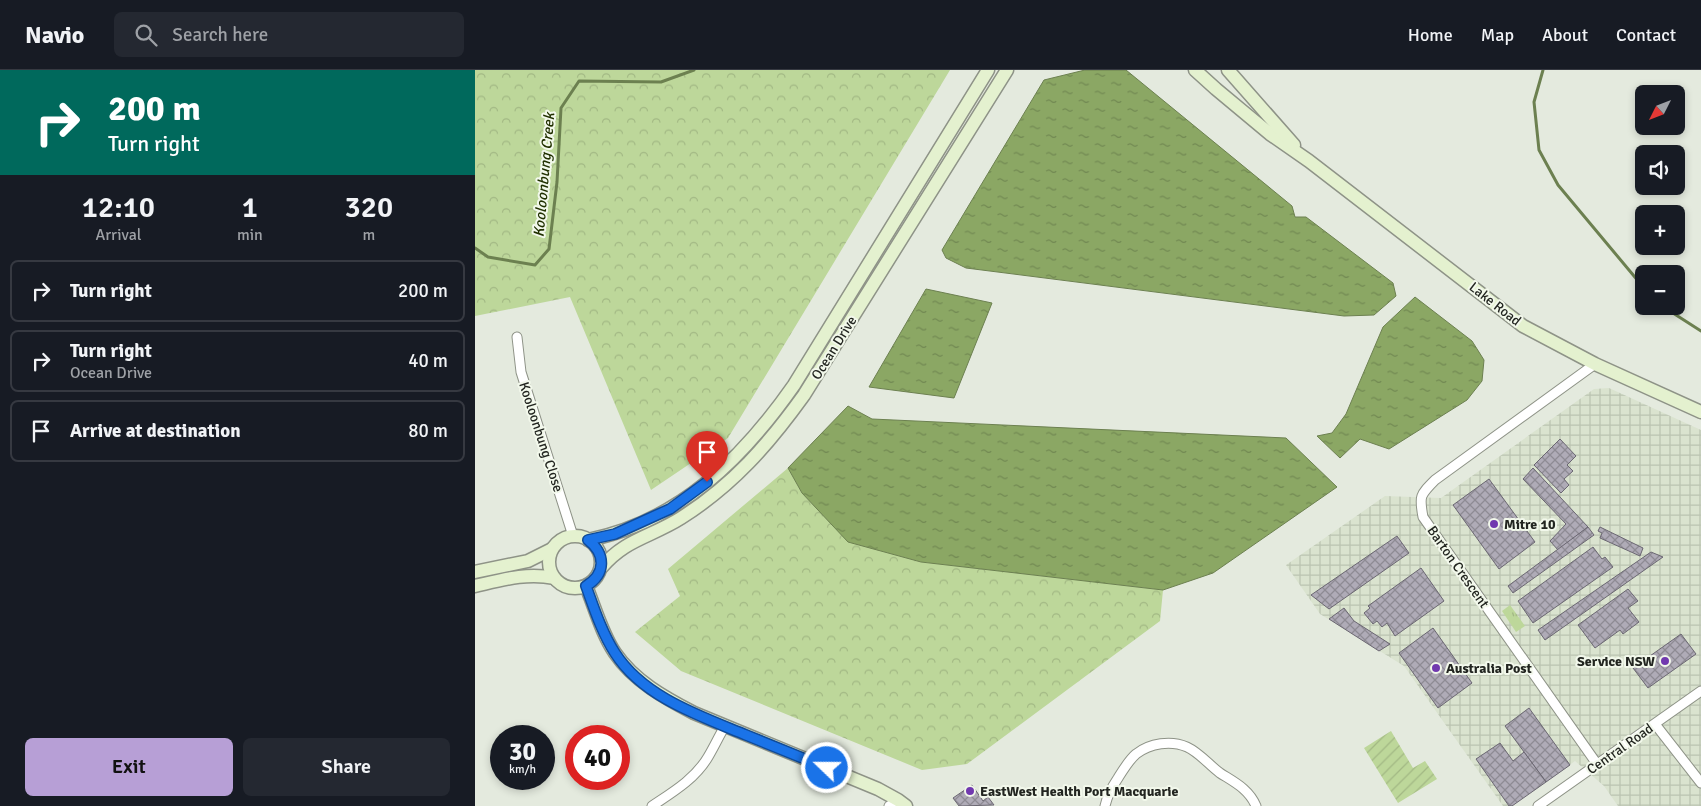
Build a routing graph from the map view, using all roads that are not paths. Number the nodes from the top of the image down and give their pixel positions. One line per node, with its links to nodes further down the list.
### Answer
1 (989, 70): 10 (main road, Ocean Drive)
2 (1007, 70): 12 (main road, Ocean Drive)
3 (1195, 70): 5 (main road, Lake Road)
4 (1228, 70): 5 (main road, Lake Road)
5 (1309, 161): 7 (main road, Lake Road)
6 (517, 337): 9 (street, Kooloonbung Close)
7 (1595, 364): 8 (main road, Lake Road); 20 (street, Barton Crescent)
8 (1701, 412)
9 (573, 536): 10 (main road); 11 (main road)
10 (588, 540): 12 (main road)
11 (552, 549): 13 (main road); 14 (main road)
12 (601, 568): 16 (main road)
13 (475, 572)
14 (554, 578): 15 (main road); 16 (main road)
15 (475, 586)
16 (586, 586): 19 (main road)
17 (1701, 691): 18 (street, Central Road)
18 (1655, 724): 20 (street, Central Road); 21 (street)
19 (725, 726): 22 (main road); 23 (street)
20 (1597, 764): 26 (street, Central Road)
21 (1701, 783)
22 (897, 804)
23 (652, 806)
24 (1105, 806): 25 (street)
25 (1255, 806)
26 (1538, 806)

